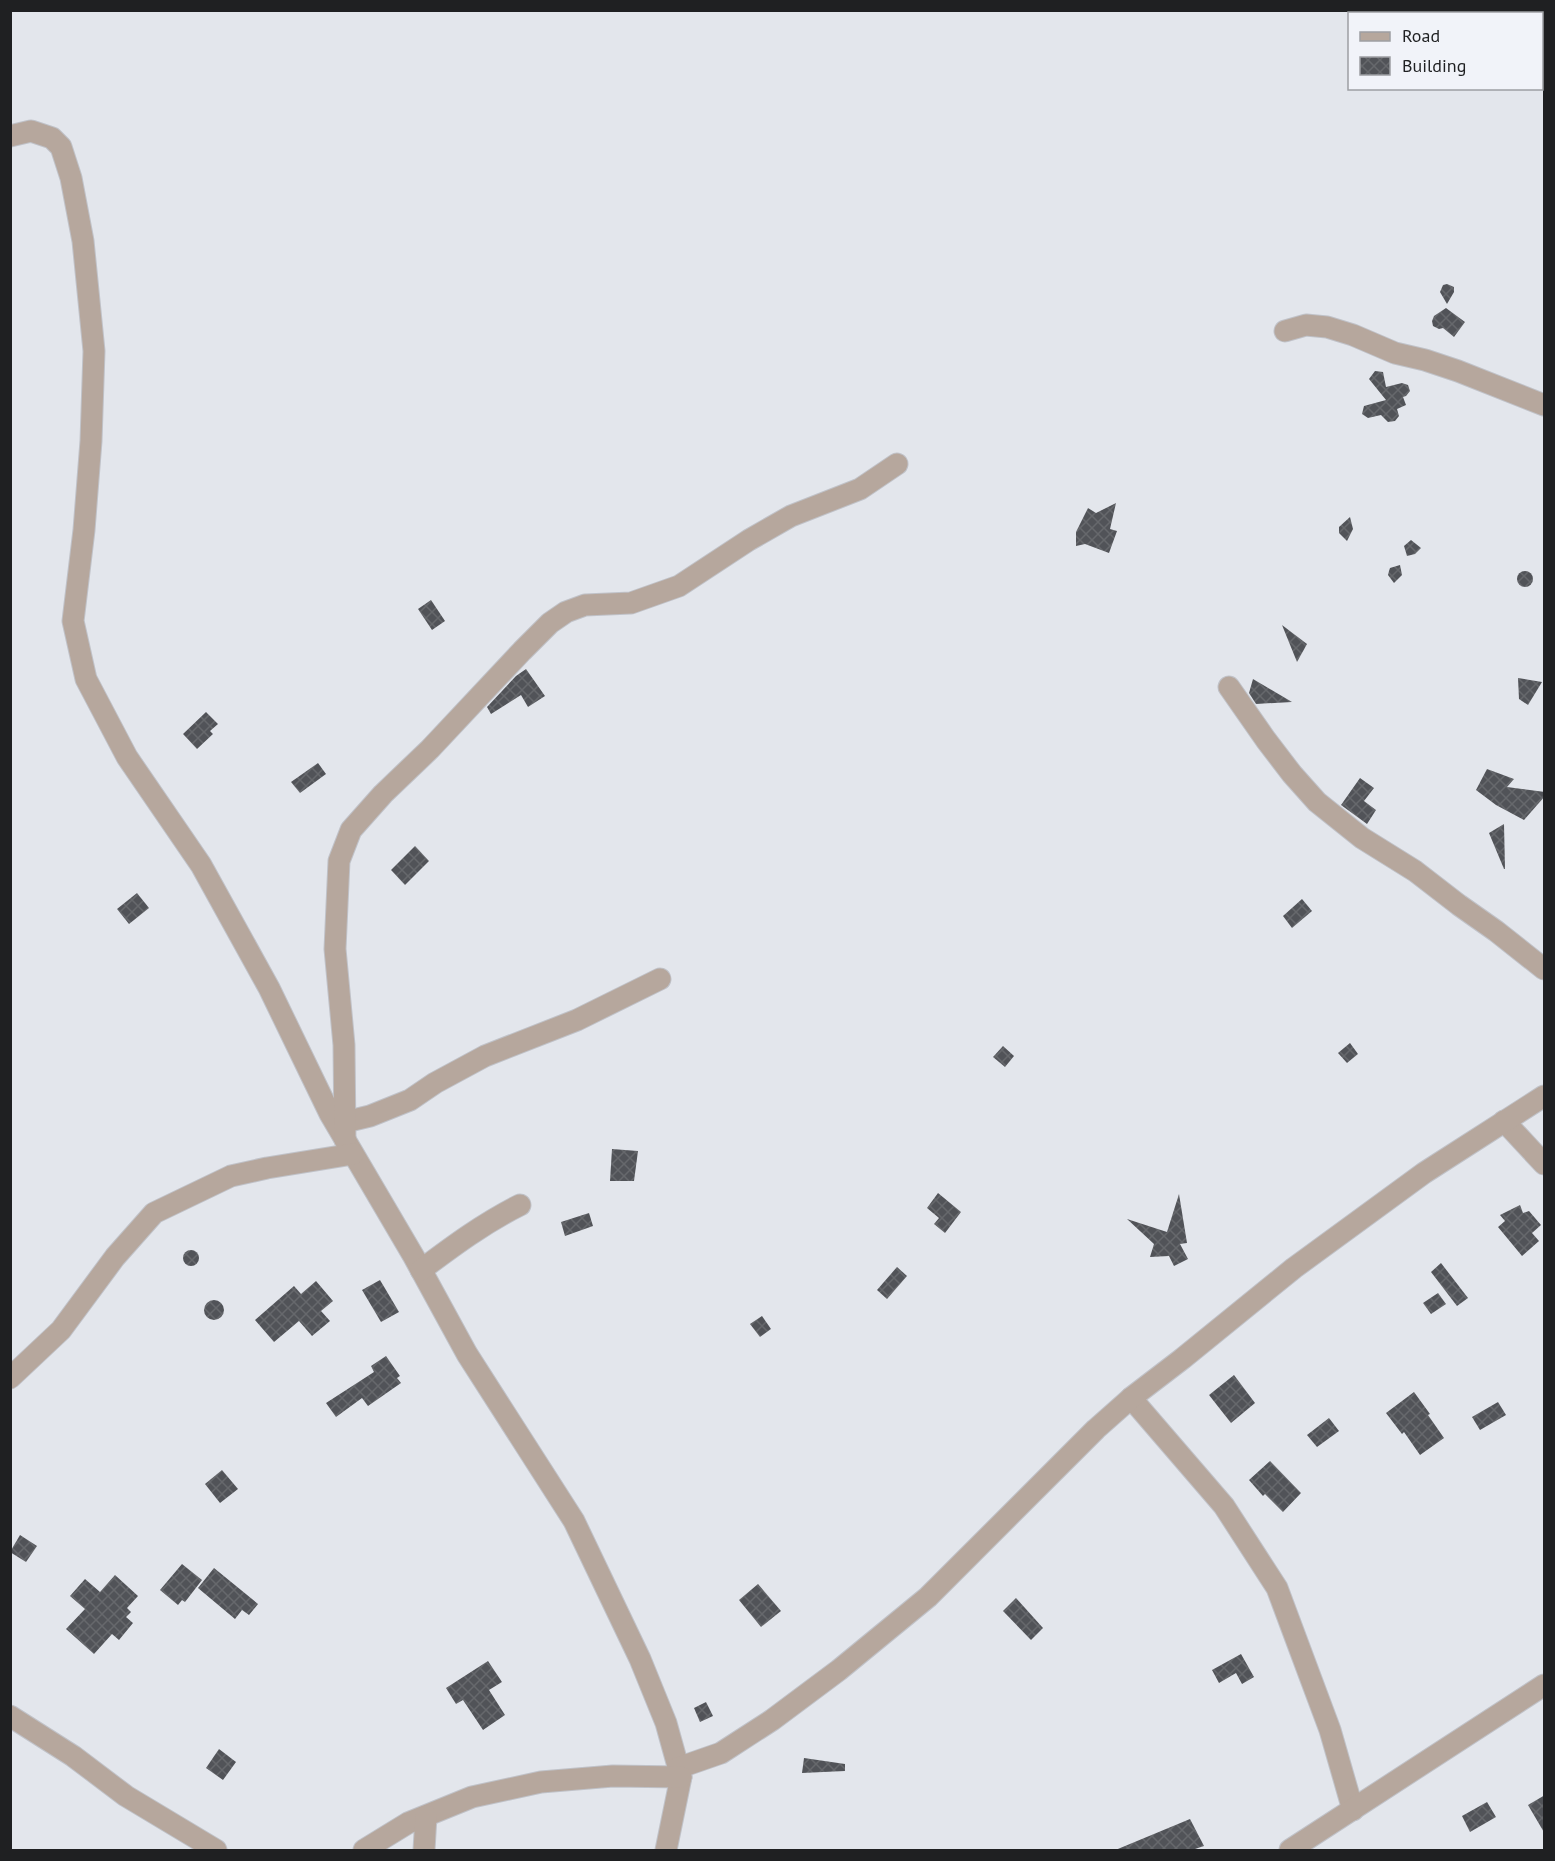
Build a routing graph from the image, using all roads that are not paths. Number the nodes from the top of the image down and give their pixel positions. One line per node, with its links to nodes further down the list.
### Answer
1 (10, 136): 10 (street)
2 (1286, 331): 3 (street)
3 (1545, 405)
4 (897, 464): 10 (street)
5 (1229, 687): 6 (street)
6 (1545, 969)
7 (660, 979): 10 (street)
8 (1545, 1096): 9 (street)
9 (1504, 1121): 11 (street); 15 (street)
10 (348, 1139): 13 (street); 14 (street)
11 (1545, 1164)
12 (520, 1205): 13 (street)
13 (421, 1270): 18 (street)
14 (13, 1371)
15 (1131, 1398): 18 (street); 19 (street)
16 (1545, 1685): 19 (street)
17 (10, 1716): 21 (street)
18 (680, 1772): 20 (street); 24 (street)
19 (1353, 1810): 25 (street)
20 (426, 1816): 22 (street); 23 (street)
21 (216, 1851)
22 (364, 1851)
23 (424, 1851)
24 (666, 1851)
25 (1290, 1851)

